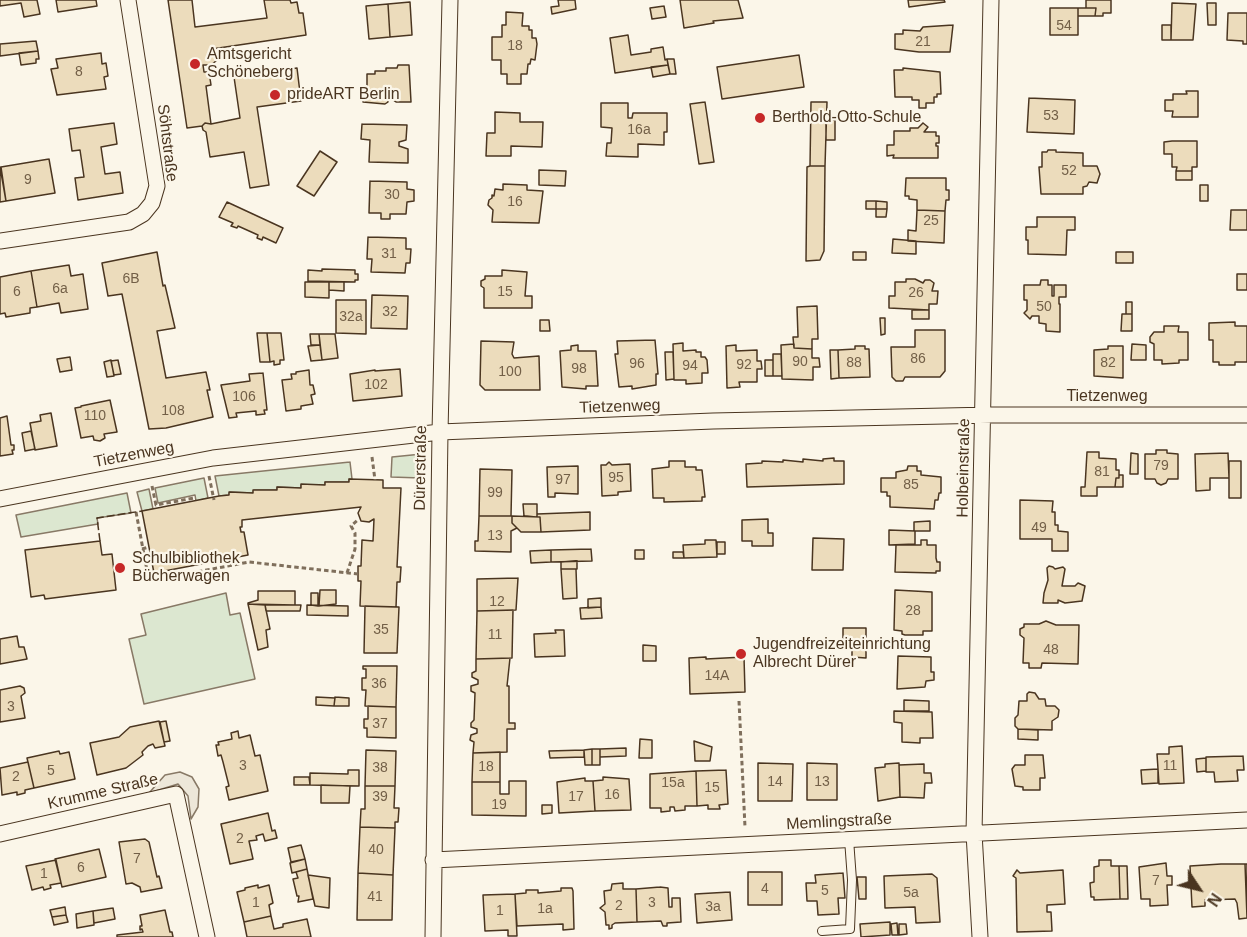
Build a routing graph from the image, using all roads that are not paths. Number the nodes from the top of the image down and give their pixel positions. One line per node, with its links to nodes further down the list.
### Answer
1 (128, 0): 4 (street, Söhtstraße)
2 (450, 0): 7 (street, Dürerstraße)
3 (991, 0): 5 (street, Holbeinstraße)
4 (0, 241)
5 (983, 415): 6 (street, Tietzenweg); 7 (street, Tietzenweg); 11 (street, Holbeinstraße)
6 (1247, 415)
7 (440, 432): 8 (street, Tietzenweg); 13 (street, Dürerstraße)
8 (0, 499)
9 (1247, 820): 11 (street, Memlingstraße)
10 (0, 834): 15 (street, Krumme Straße)
11 (974, 834): 12 (street, Memlingstraße); 17 (street, Holbeinstraße)
12 (849, 839): 13 (street, Memlingstraße); 14 (lane)
13 (433, 860): 16 (street, Dürerstraße)
14 (822, 931)
15 (207, 937)
16 (433, 937)
17 (980, 937)

